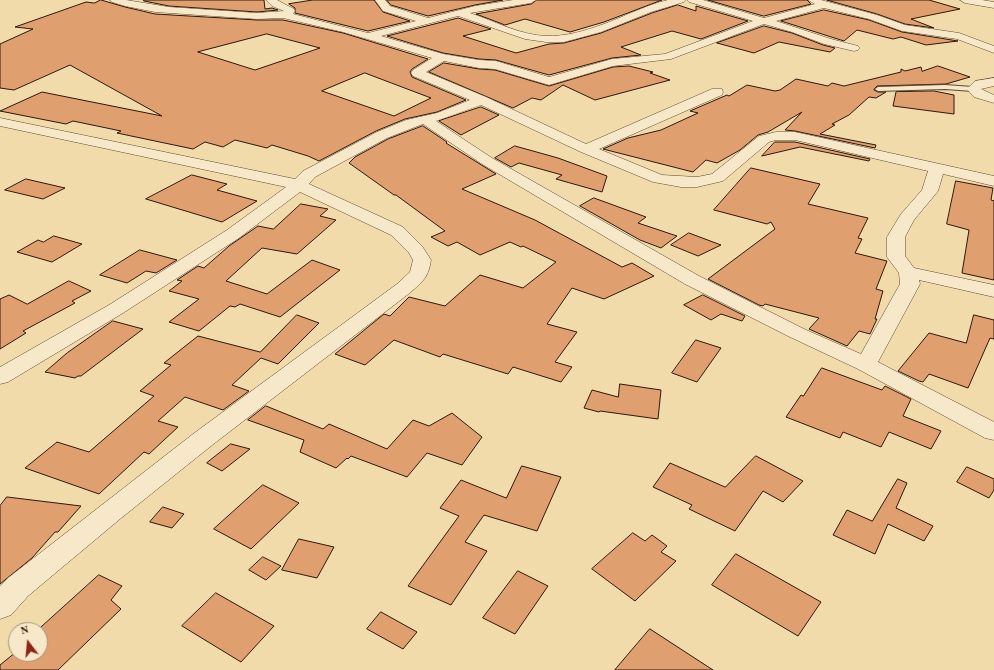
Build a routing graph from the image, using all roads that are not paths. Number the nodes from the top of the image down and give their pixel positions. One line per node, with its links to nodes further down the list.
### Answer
1 (115, 0): 10 (street)
2 (152, 0): 10 (street)
3 (271, 0): 13 (street)
4 (380, 0): 14 (street)
5 (525, 0): 12 (street)
6 (681, 0): 12 (street)
7 (692, 0): 15 (street)
8 (965, 0): 11 (street)
9 (819, 3): 15 (street); 18 (street)
10 (134, 4): 13 (street)
11 (994, 5)
12 (458, 13): 14 (street)
13 (284, 15): 16 (street)
14 (429, 21): 16 (street)
15 (763, 21): 17 (street); 19 (street)
16 (368, 36): 19 (street)
17 (854, 48)
18 (994, 50)
19 (442, 57): 25 (street)
20 (994, 82): 22 (street)
21 (878, 89): 22 (lane)
22 (973, 89): 24 (street)
23 (717, 92): 28 (street)
24 (994, 99)
25 (481, 100): 26 (street); 28 (street)
26 (427, 121): 31 (street); 34 (street)
27 (0, 122): 31 (street)
28 (586, 149): 29 (street)
29 (937, 168): 30 (street); 32 (street)
30 (994, 181)
31 (299, 185): 35 (street); 37 (street)
32 (908, 272): 33 (street); 34 (street)
33 (994, 291)
34 (866, 364): 36 (street)
35 (0, 377)
36 (994, 432)
37 (0, 606)

